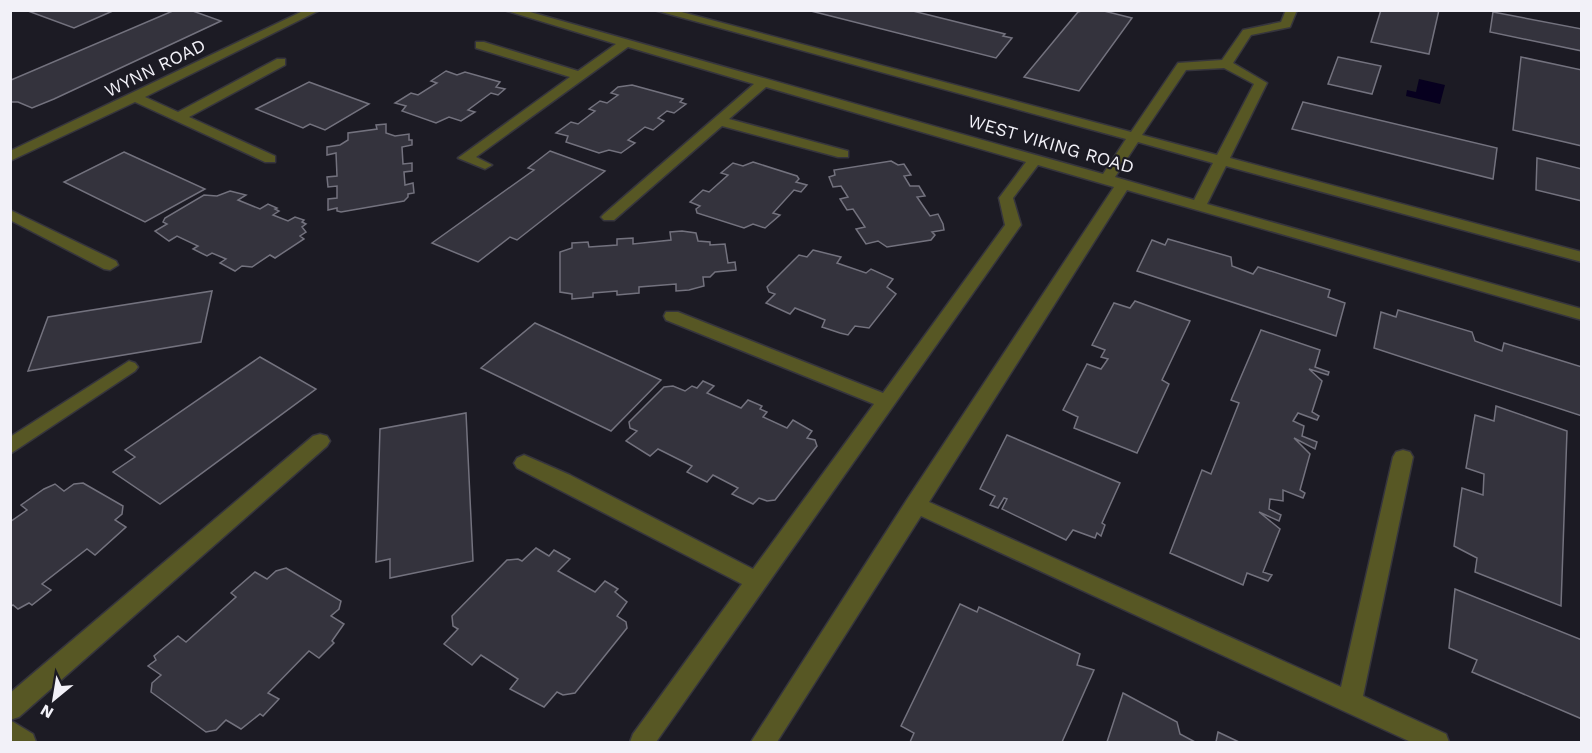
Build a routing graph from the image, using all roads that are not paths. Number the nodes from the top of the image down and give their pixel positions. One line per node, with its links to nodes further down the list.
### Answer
1 (315, 10): 11 (street, WYNN ROAD)
2 (509, 10): 5 (street, WEST VIKING ROAD)
3 (659, 10): 14 (street)
4 (1292, 10): 8 (street)
5 (626, 43): 9 (street); 10 (street, WEST VIKING ROAD)
6 (480, 45): 9 (street)
7 (281, 62): 12 (street)
8 (1226, 64): 14 (street); 19 (street)
9 (580, 76): 20 (street)
10 (764, 82): 13 (street); 17 (street, WEST VIKING ROAD)
11 (135, 97): 12 (street); 16 (street, WYNN ROAD)
12 (179, 117): 18 (street)
13 (720, 121): 15 (street); 24 (street)
14 (1135, 138): 19 (street); 21 (street)
15 (843, 154)
16 (10, 157)
17 (1036, 158): 21 (street, WEST VIKING ROAD); 30 (street)
18 (270, 159)
19 (1221, 161): 22 (street); 25 (street)
20 (485, 165)
21 (1116, 181): 22 (street, WEST VIKING ROAD); 35 (street)
22 (1199, 205): 27 (street, WEST VIKING ROAD)
23 (10, 214): 26 (street)
24 (609, 217)
25 (1581, 257)
26 (110, 265)
27 (1581, 315)
28 (672, 316): 30 (street)
29 (129, 368): 32 (street)
30 (885, 401): 36 (street)
31 (320, 441): 38 (street)
32 (10, 447)
33 (1403, 457): 37 (street)
34 (524, 464): 36 (street)
35 (915, 504): 37 (street); 42 (street)
36 (756, 581): 41 (street)
37 (1350, 702): 43 (street)
38 (10, 709)
39 (10, 732): 40 (street)
40 (24, 742)
41 (642, 742)
42 (763, 742)
43 (1437, 742)

